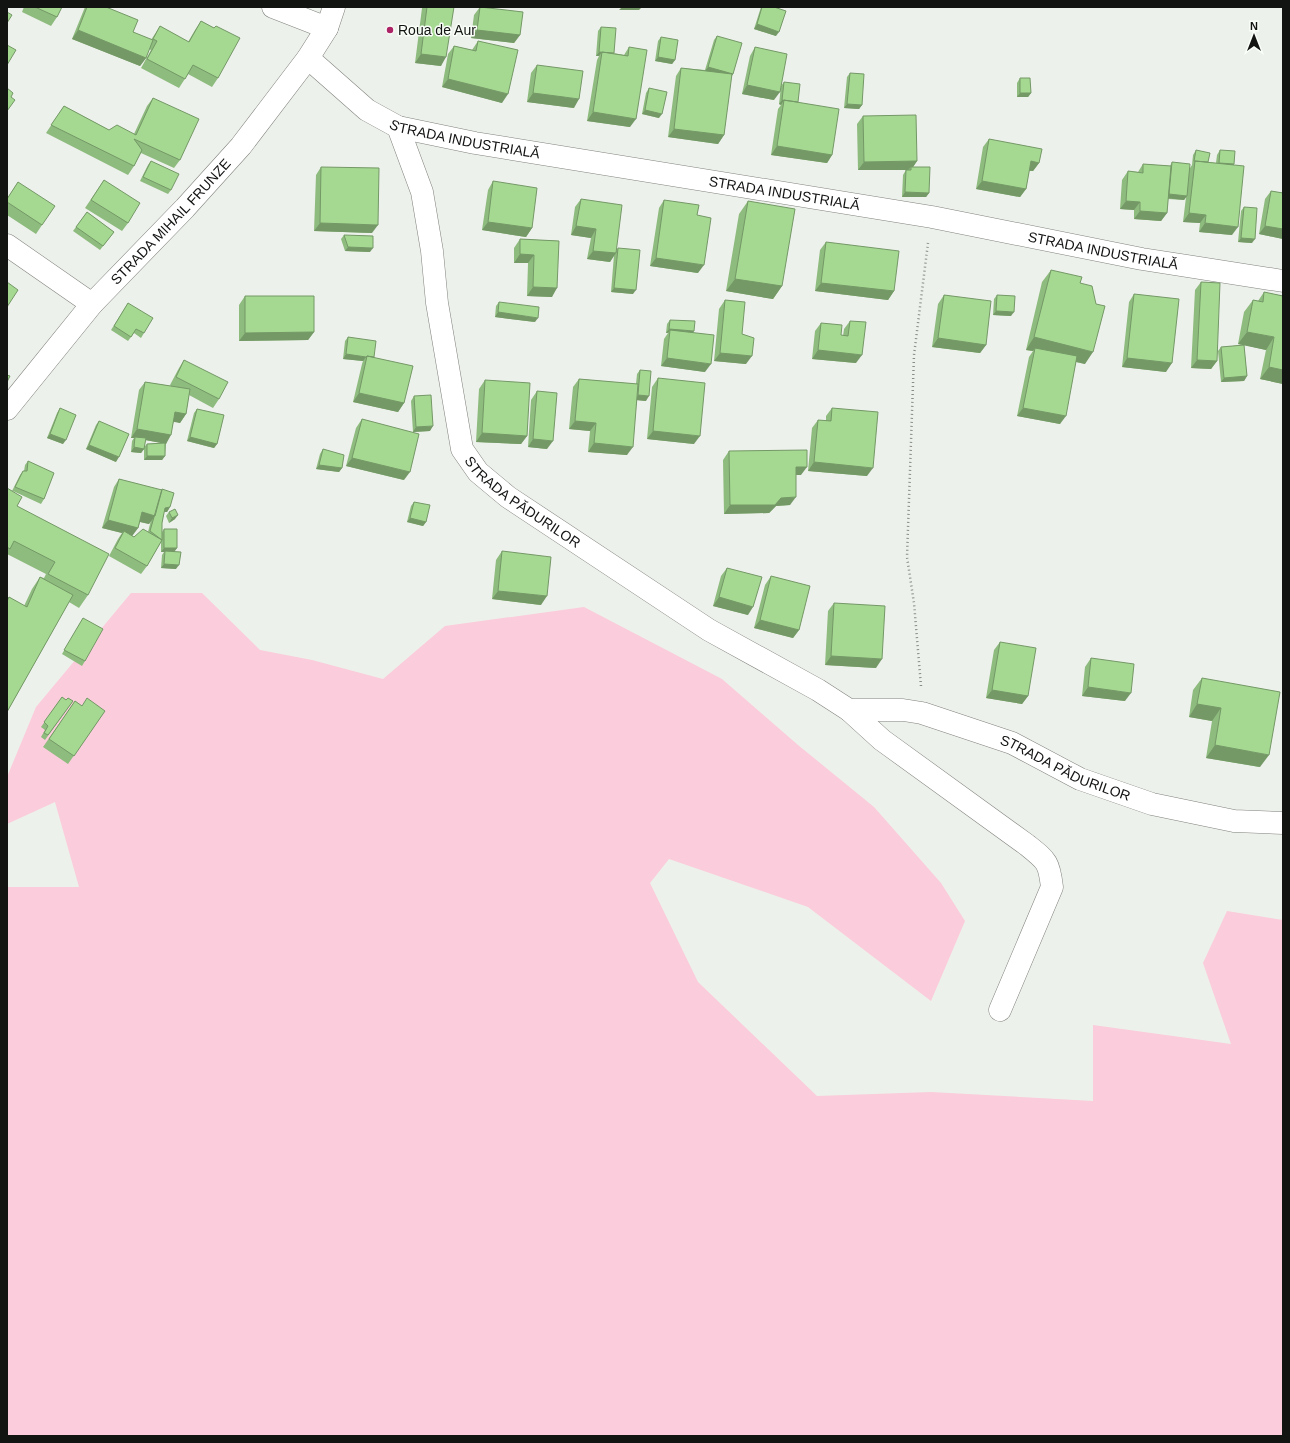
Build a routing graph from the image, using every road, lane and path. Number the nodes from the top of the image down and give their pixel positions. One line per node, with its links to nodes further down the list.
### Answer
1 (274, 7): 3 (street)
2 (334, 7): 3 (street, STRADA MIHAIL FRUNZE)
3 (327, 28): 4 (street, STRADA MIHAIL FRUNZE)
4 (308, 58): 5 (street, STRADA INDUSTRIALĂ); 9 (street, STRADA MIHAIL FRUNZE)
5 (398, 127): 6 (street, STRADA INDUSTRIALĂ); 11 (street, STRADA PĂDURILOR)
6 (932, 217): 8 (street, STRADA INDUSTRIALĂ); 12 (path)
7 (7, 246): 9 (street)
8 (1283, 281)
9 (92, 304): 10 (street, STRADA MIHAIL FRUNZE)
10 (7, 409)
11 (849, 710): 12 (street, STRADA PĂDURILOR); 14 (street, STRADA PĂDURILOR)
12 (922, 713): 13 (street, STRADA PĂDURILOR)
13 (1283, 823)
14 (1000, 1010)

